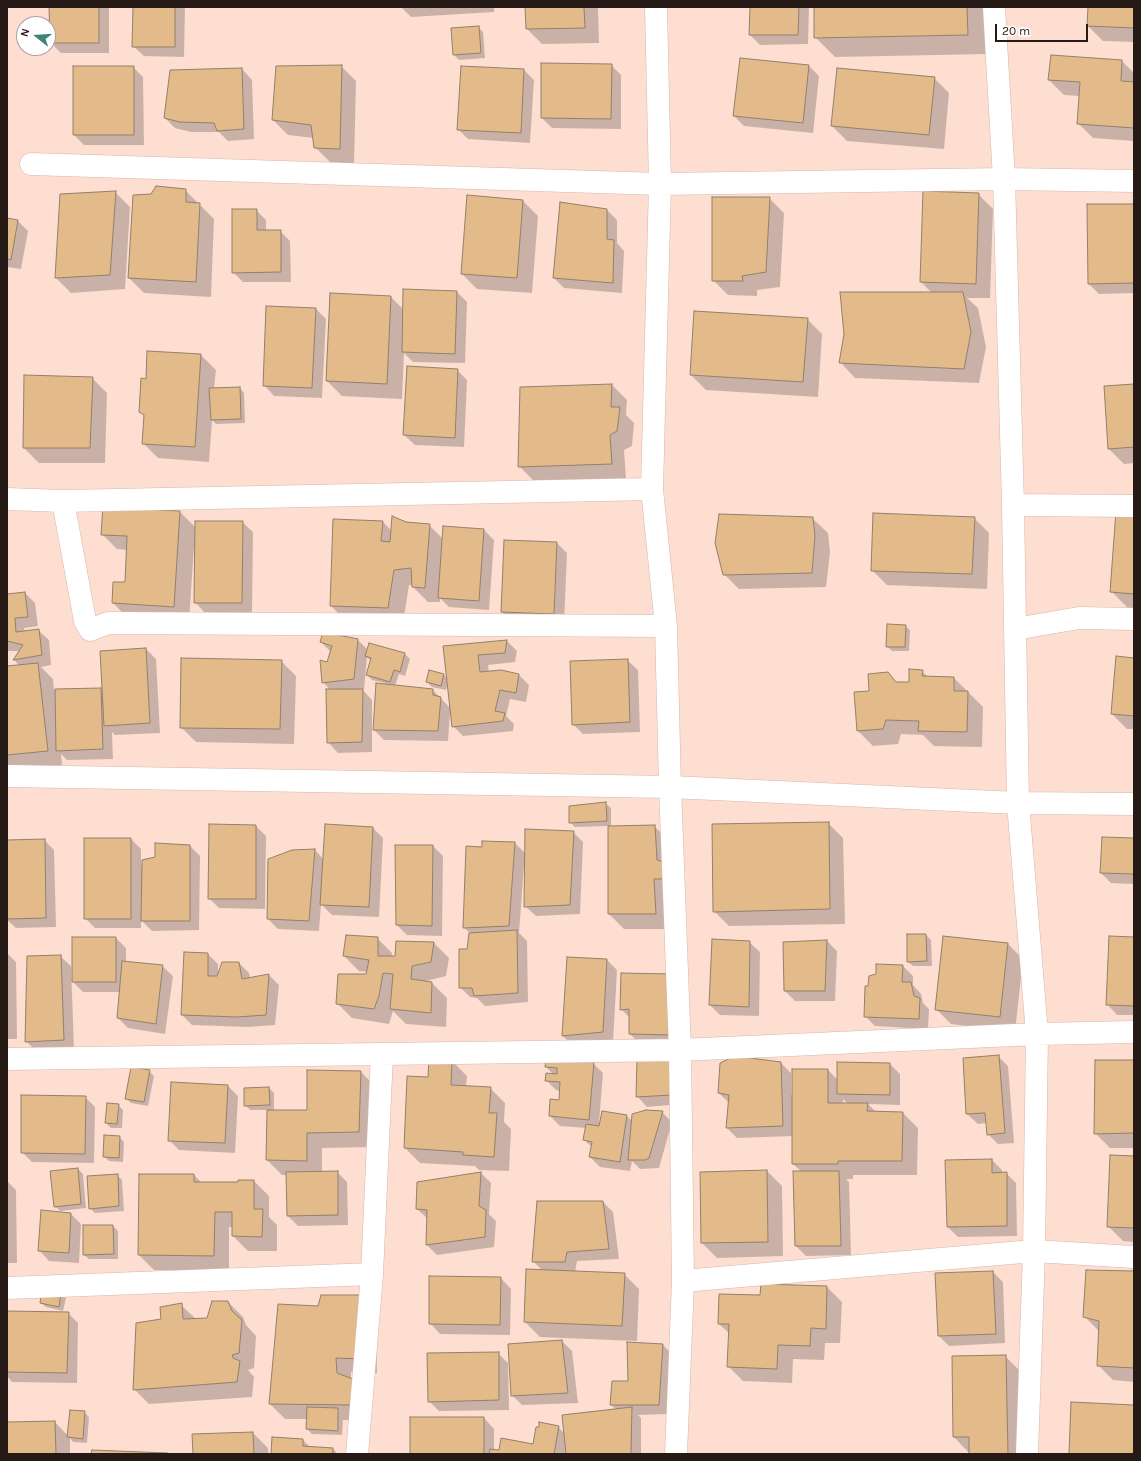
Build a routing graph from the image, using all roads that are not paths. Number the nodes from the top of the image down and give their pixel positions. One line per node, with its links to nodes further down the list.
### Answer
1 (656, 7): 6 (street)
2 (994, 7): 4 (street)
3 (31, 164): 6 (street)
4 (1004, 179): 5 (street); 6 (street); 10 (street)
5 (1134, 180)
6 (660, 184): 7 (street)
7 (652, 489): 9 (street); 13 (street)
8 (7, 499): 9 (street)
9 (63, 501): 13 (street)
10 (1013, 505): 11 (street); 14 (street)
11 (1134, 506)
12 (1134, 619): 14 (street)
13 (666, 626): 16 (street)
14 (1015, 629): 17 (street)
15 (7, 776): 16 (street)
16 (670, 787): 17 (street); 21 (street)
17 (1018, 803): 18 (street); 20 (street)
18 (1134, 804)
19 (1134, 1032): 20 (street)
20 (1036, 1034): 21 (street); 24 (street)
21 (680, 1050): 22 (street); 27 (street)
22 (382, 1054): 23 (street); 26 (street)
23 (7, 1059)
24 (1034, 1251): 25 (street); 27 (street); 31 (street)
25 (1134, 1257)
26 (372, 1274): 28 (street); 29 (street)
27 (683, 1281): 30 (street)
28 (7, 1288)
29 (357, 1454)
30 (676, 1454)
31 (1027, 1454)

